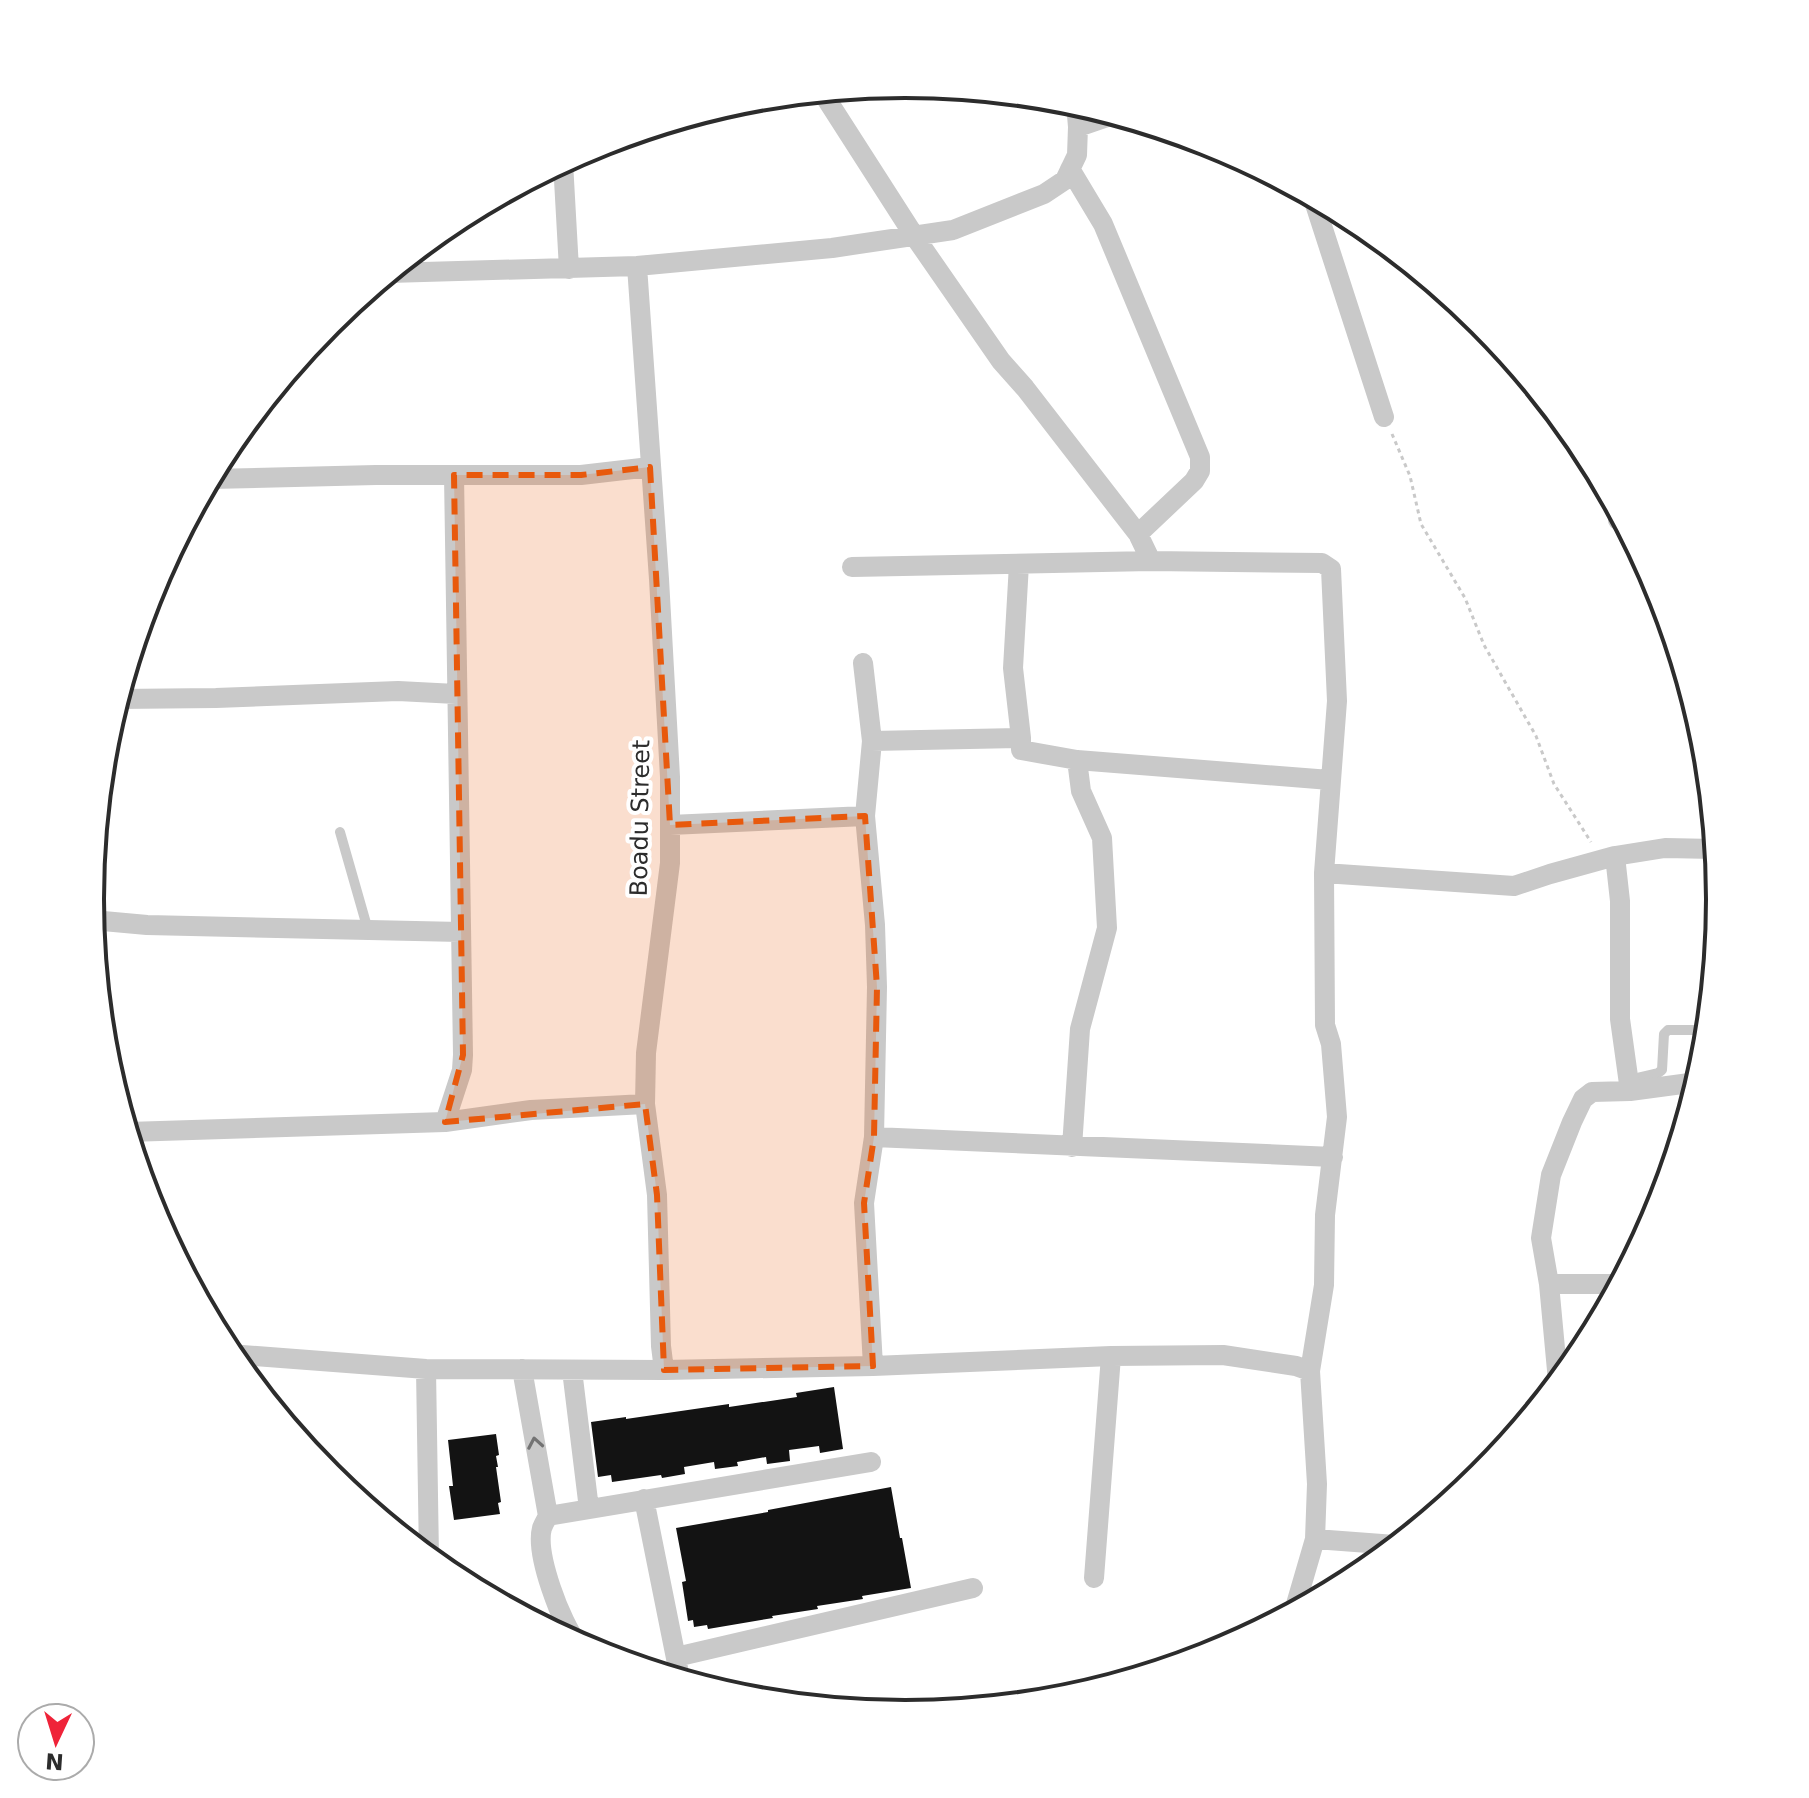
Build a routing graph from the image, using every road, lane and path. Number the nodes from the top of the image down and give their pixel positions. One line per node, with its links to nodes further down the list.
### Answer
1 (829, 102): 8 (street)
2 (1077, 117): 4 (street)
3 (1095, 121): 4 (street)
4 (1078, 127): 5 (street)
5 (1070, 169): 8 (street); 16 (street)
6 (564, 175): 10 (street)
7 (1318, 213): 12 (street)
8 (915, 237): 9 (street); 16 (street)
9 (637, 266): 10 (street); 13 (street, Boadu Street)
10 (569, 269): 11 (street)
11 (406, 273)
12 (1384, 417): 31 (path)
13 (650, 467): 14 (street); 28 (street, Boadu Street)
14 (454, 475): 15 (street); 21 (street)
15 (223, 479)
16 (1138, 534): 17 (street)
17 (1151, 561): 18 (street); 26 (street)
18 (1019, 564): 19 (street); 23 (street)
19 (852, 567)
20 (863, 663): 24 (street)
21 (456, 694): 22 (street); 35 (street)
22 (129, 699)
23 (1021, 738): 24 (street); 25 (street)
24 (872, 741): 27 (street)
25 (1077, 760): 26 (street); 43 (street)
26 (1330, 780): 32 (street)
27 (865, 816): 28 (street); 42 (street)
28 (670, 825): 39 (street, Boadu Street)
29 (340, 832): 34 (lane)
30 (1704, 849): 31 (street)
31 (1615, 856): 32 (street); 38 (street)
32 (1324, 873): 44 (street)
33 (104, 921): 34 (street)
34 (368, 930): 35 (street)
35 (461, 932): 40 (street)
36 (1694, 1030): 38 (lane)
37 (1684, 1083): 38 (street)
38 (1629, 1085): 45 (street)
39 (645, 1104): 40 (street); 54 (street, Boadu Street)
40 (445, 1122): 41 (street)
41 (139, 1132)
42 (874, 1137): 43 (street); 50 (street)
43 (1072, 1147): 44 (street)
44 (1333, 1157): 55 (street)
45 (1549, 1284): 46 (street); 49 (street)
46 (1607, 1284)
47 (246, 1355): 51 (street)
48 (1111, 1356): 50 (street); 55 (street); 63 (street)
49 (1556, 1364)
50 (873, 1366): 54 (street)
51 (426, 1369): 52 (street); 61 (street)
52 (522, 1369): 53 (street); 59 (street, one-way to 52)
53 (572, 1370): 54 (street); 58 (street)
54 (664, 1370)
55 (1310, 1371): 60 (street)
56 (871, 1462): 57 (street)
57 (644, 1499): 58 (street); 67 (street)
58 (589, 1509): 59 (street)
59 (548, 1516): 66 (street)
60 (1315, 1539): 62 (street); 65 (street)
61 (429, 1543)
62 (1379, 1544)
63 (1094, 1578)
64 (973, 1588): 67 (street)
65 (1298, 1597)
66 (566, 1624)
67 (676, 1657): 68 (street)
68 (678, 1667)

